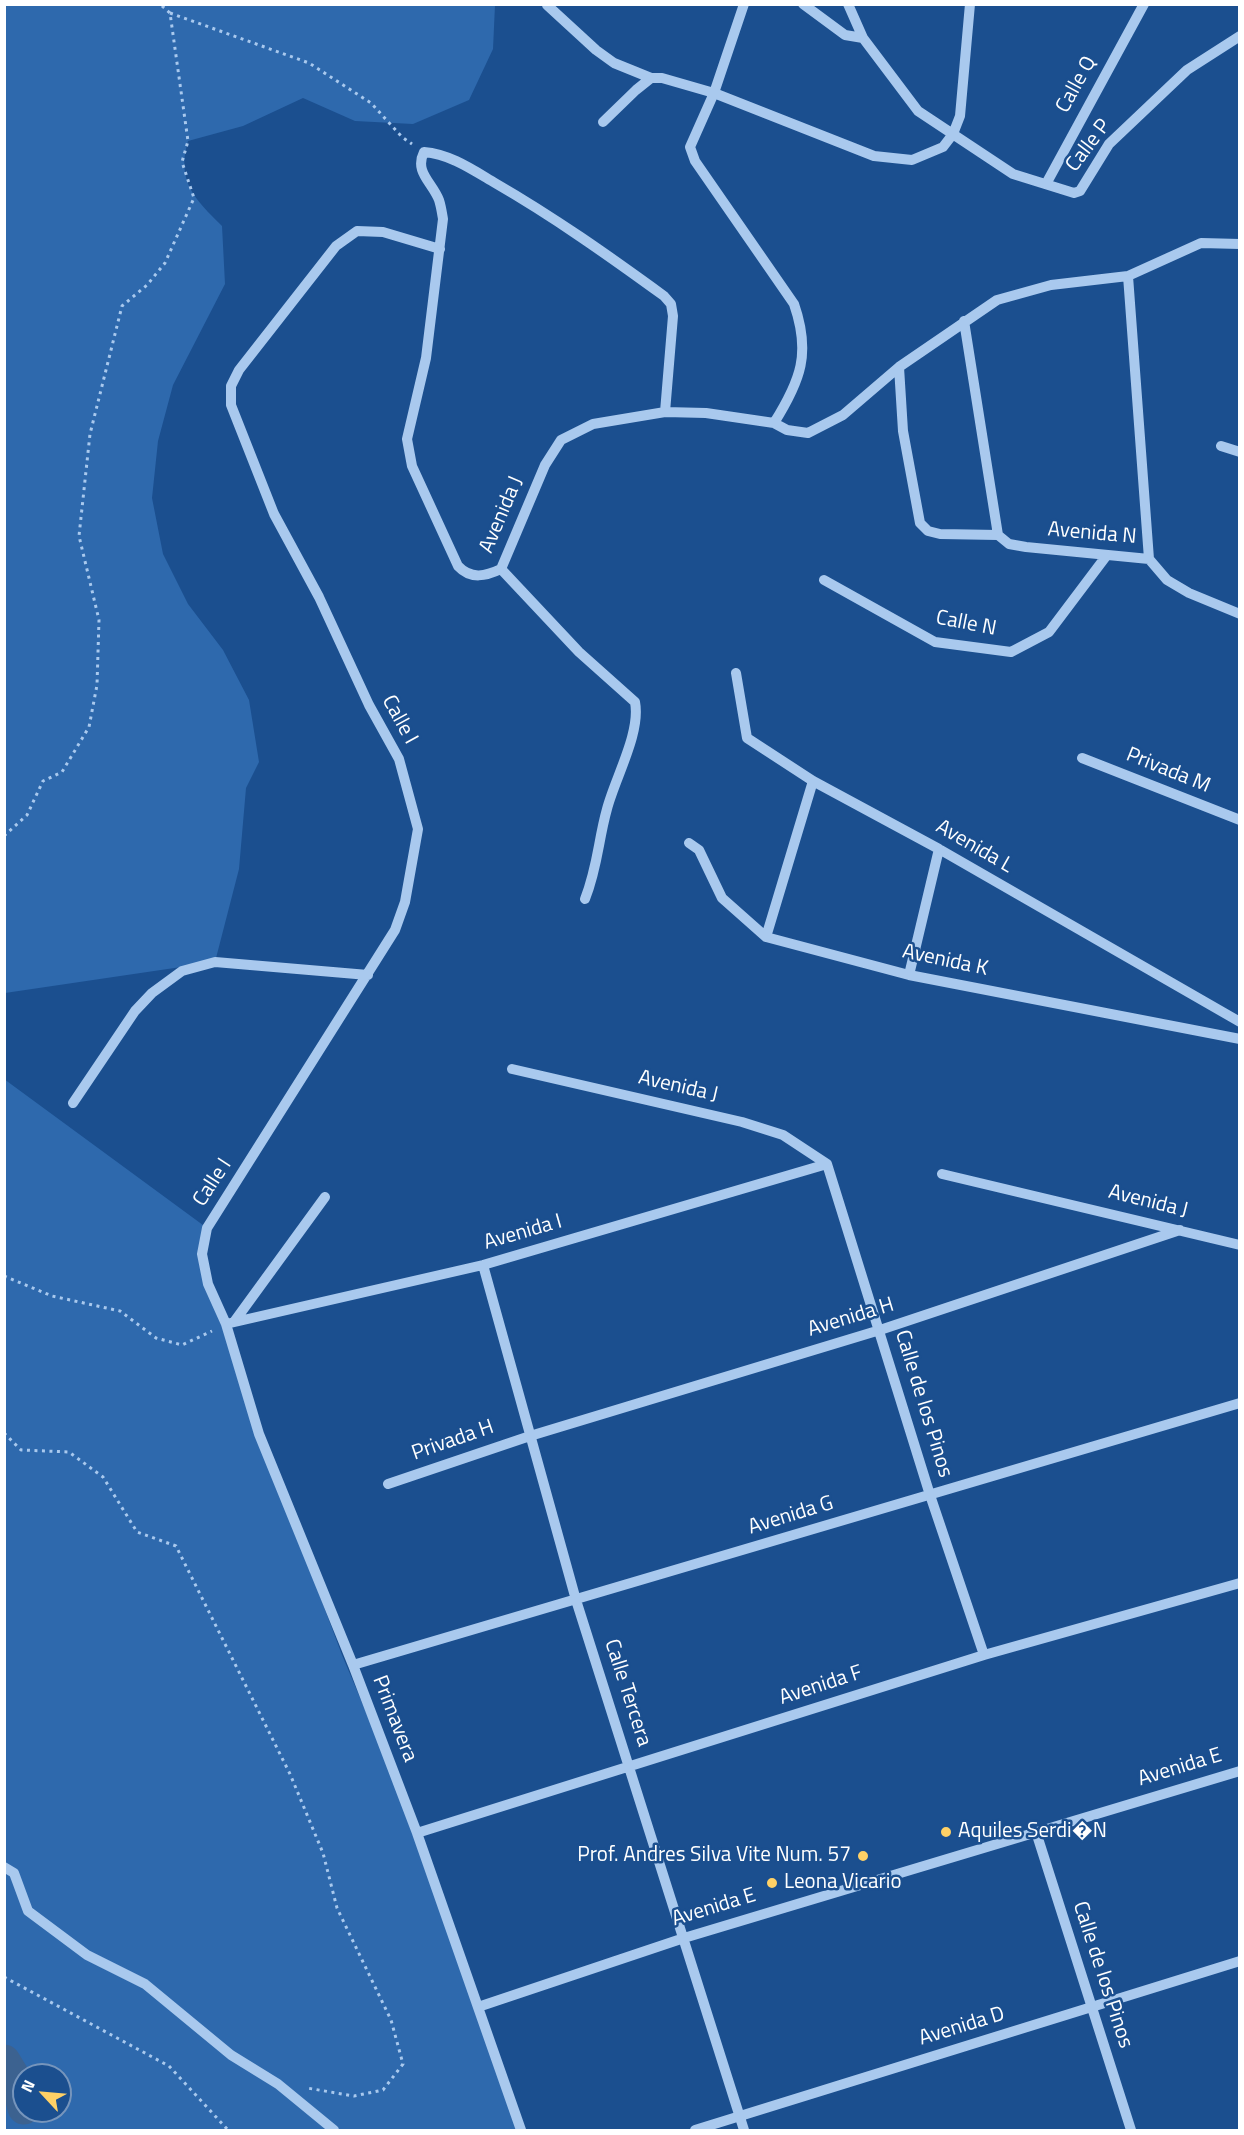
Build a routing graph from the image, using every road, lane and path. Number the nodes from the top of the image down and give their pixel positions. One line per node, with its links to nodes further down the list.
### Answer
1 (160, 4): 8 (path)
2 (744, 4): 12 (street)
3 (802, 4): 10 (street)
4 (848, 4): 10 (street, Calle P)
5 (970, 4): 14 (street)
6 (1144, 4): 16 (street, Calle Q)
7 (547, 5): 11 (street)
8 (170, 13): 15 (path); 36 (path)
9 (1239, 36): 16 (street, Calle P)
10 (863, 38): 14 (street, Calle P)
11 (651, 78): 12 (street); 13 (street)
12 (714, 93): 14 (street); 23 (street)
13 (603, 122)
14 (953, 134): 16 (street, Calle P)
15 (424, 152): 18 (street, Avenida J); 22 (street)
16 (1046, 184)
17 (1239, 244): 19 (street)
18 (440, 249): 29 (street, Avenida J); 41 (street, Calle I)
19 (1128, 276): 20 (street); 28 (street)
20 (964, 321): 21 (street); 26 (street)
21 (899, 367): 23 (street, Avenida J); 26 (street, Avenida N)
22 (664, 412): 23 (street, Avenida J); 29 (street, Avenida J)
23 (774, 423)
24 (1221, 446): 25 (street)
25 (1239, 452)
26 (998, 535): 27 (street, Avenida N)
27 (1107, 555): 28 (street, Avenida N); 30 (street, Calle N)
28 (1149, 559): 31 (street, Avenida N)
29 (501, 569): 39 (street)
30 (824, 580)
31 (1239, 614)
32 (736, 673): 34 (street, Avenida L)
33 (1082, 758): 35 (street, Privada M)
34 (813, 781): 38 (street, Avenida L); 40 (street)
35 (1239, 820)
36 (4, 836)
37 (689, 843): 40 (street, Avenida K)
38 (939, 849): 42 (street); 43 (street, Avenida L)
39 (585, 899)
40 (766, 937): 42 (street, Avenida K)
41 (368, 975): 46 (street); 54 (street, Calle I)
42 (909, 975): 44 (street, Avenida K)
43 (1239, 1022)
44 (1239, 1039)
45 (512, 1069): 47 (street, Avenida J)
46 (73, 1103)
47 (827, 1164): 52 (street, Avenida I); 55 (street, Calle de los Pinos)
48 (942, 1174): 50 (street, Avenida J)
49 (325, 1197): 54 (street)
50 (1180, 1230): 51 (street, Avenida J); 55 (street, Avenida H)
51 (1239, 1245)
52 (483, 1265): 54 (street, Avenida I); 58 (street, Calle Tercera)
53 (4, 1276): 54 (path)
54 (230, 1323): 64 (street, Primavera)
55 (880, 1330): 58 (street, Avenida H); 60 (street, Calle de los Pinos)
56 (1239, 1404): 60 (street, Avenida G)
57 (4, 1433): 75 (path)
58 (530, 1436): 59 (street, Privada H); 62 (street, Calle Tercera)
59 (388, 1484)
60 (930, 1495): 62 (street, Avenida G); 63 (street, Calle de los Pinos)
61 (1239, 1583): 63 (street, Avenida F)
62 (576, 1600): 64 (street, Avenida G); 65 (street, Calle Tercera)
63 (984, 1655): 65 (street, Avenida F)
64 (353, 1665): 68 (street, Primavera)
65 (631, 1767): 68 (street, Avenida F); 70 (street, Calle Tercera)
66 (1239, 1771): 67 (street, Avenida E)
67 (1036, 1832): 70 (street, Avenida E); 74 (street, Calle de los Pinos)
68 (417, 1833): 73 (street, Primavera)
69 (4, 1867): 75 (street)
70 (684, 1938): 73 (street, Avenida E); 76 (street, Calle Tercera)
71 (1239, 1961): 74 (street, Avenida D)
72 (4, 1977): 77 (path)
73 (478, 2007): 79 (street, Primavera)
74 (1092, 2007): 76 (street, Avenida D); 82 (street, Calle de los Pinos)
75 (278, 2084): 78 (street)
76 (740, 2118): 80 (street, Avenida D); 81 (street, Calle Tercera)
77 (228, 2130)
78 (334, 2130)
79 (520, 2130)
80 (695, 2130)
81 (744, 2130)
82 (1131, 2130)

